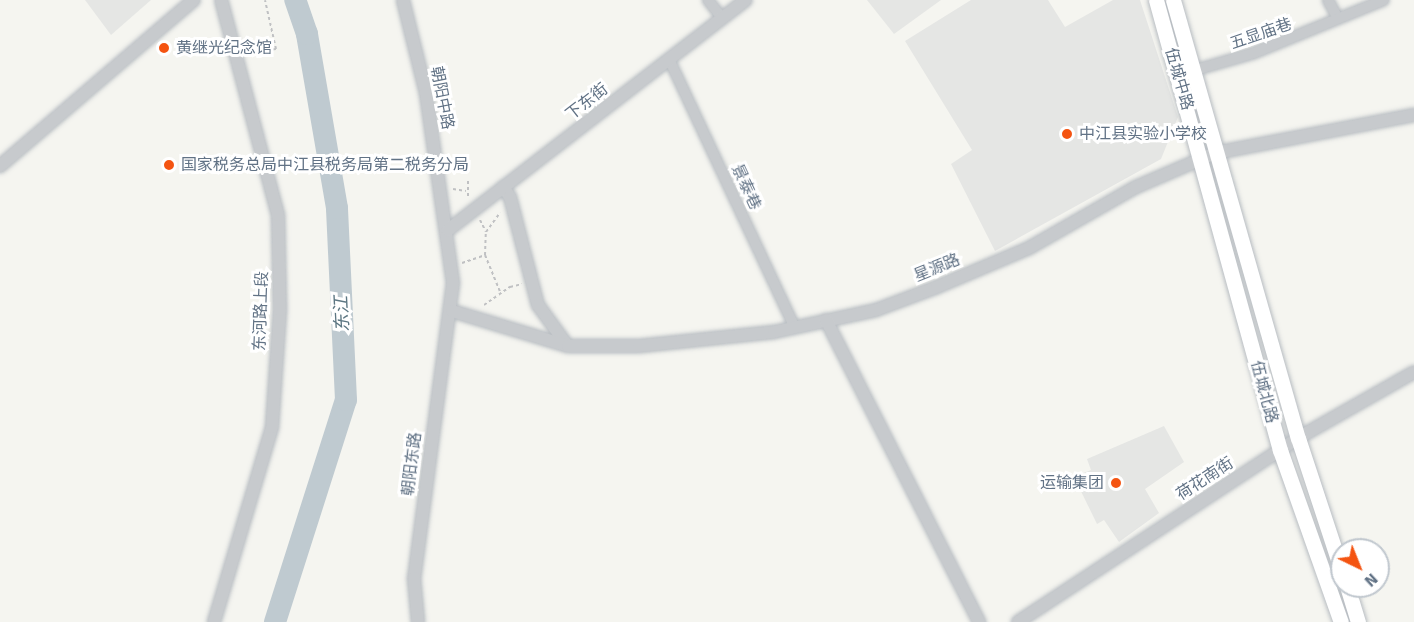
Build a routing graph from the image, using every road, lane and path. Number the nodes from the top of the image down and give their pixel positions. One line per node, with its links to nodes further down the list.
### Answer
1 (194, 0): 19 (street)
2 (221, 0): 43 (street, 东河路上段)
3 (265, 0): 13 (path)
4 (403, 0): 27 (street, 朝阳中路)
5 (708, 0): 11 (street)
6 (746, 0): 11 (street, 下东街)
7 (1156, 0): 16 (main road, 伍城中路)
8 (1173, 0): 15 (main road, 伍城中路)
9 (1328, 0): 12 (street)
10 (1384, 0): 12 (street, 五显庙巷)
11 (722, 18): 14 (street, 下东街)
12 (1338, 19): 15 (street, 五显庙巷)
13 (261, 51)
14 (669, 59): 21 (street, 下东街); 36 (street, 景泰巷)
15 (1196, 70): 16 (street, 五显庙巷); 18 (main road, 伍城中路)
16 (1178, 75): 18 (main road, 伍城中路)
17 (1414, 115): 18 (street, 星源路)
18 (1208, 155): 35 (street, 星源路); 39 (main road, 伍城北路); 40 (main road, 伍城北路)
19 (0, 166)
20 (468, 181): 23 (path)
21 (503, 187): 27 (street, 下东街); 37 (street)
22 (453, 189): 23 (path)
23 (466, 191): 24 (path)
24 (469, 201)
25 (500, 213): 28 (path)
26 (479, 217): 28 (path)
27 (448, 230): 34 (street, 朝阳中路)
28 (486, 232): 29 (path)
29 (485, 255): 30 (path); 32 (path)
30 (459, 264)
31 (522, 284): 32 (path)
32 (501, 294): 33 (path)
33 (484, 305)
34 (452, 310): 37 (street, 星源路); 44 (street, 朝阳东路)
35 (826, 320): 36 (street, 星源路); 45 (street)
36 (795, 328): 37 (street, 星源路)
37 (568, 346)
38 (1414, 372): 39 (street, 荷花南街)
39 (1298, 438): 40 (street, 荷花南街); 41 (main road, 伍城北路)
40 (1280, 450): 46 (street, 荷花南街); 47 (main road, 伍城北路)
41 (1331, 538)
42 (1351, 598): 48 (main road)
43 (214, 622)
44 (418, 622)
45 (979, 622)
46 (1018, 622)
47 (1341, 622)
48 (1358, 622)

